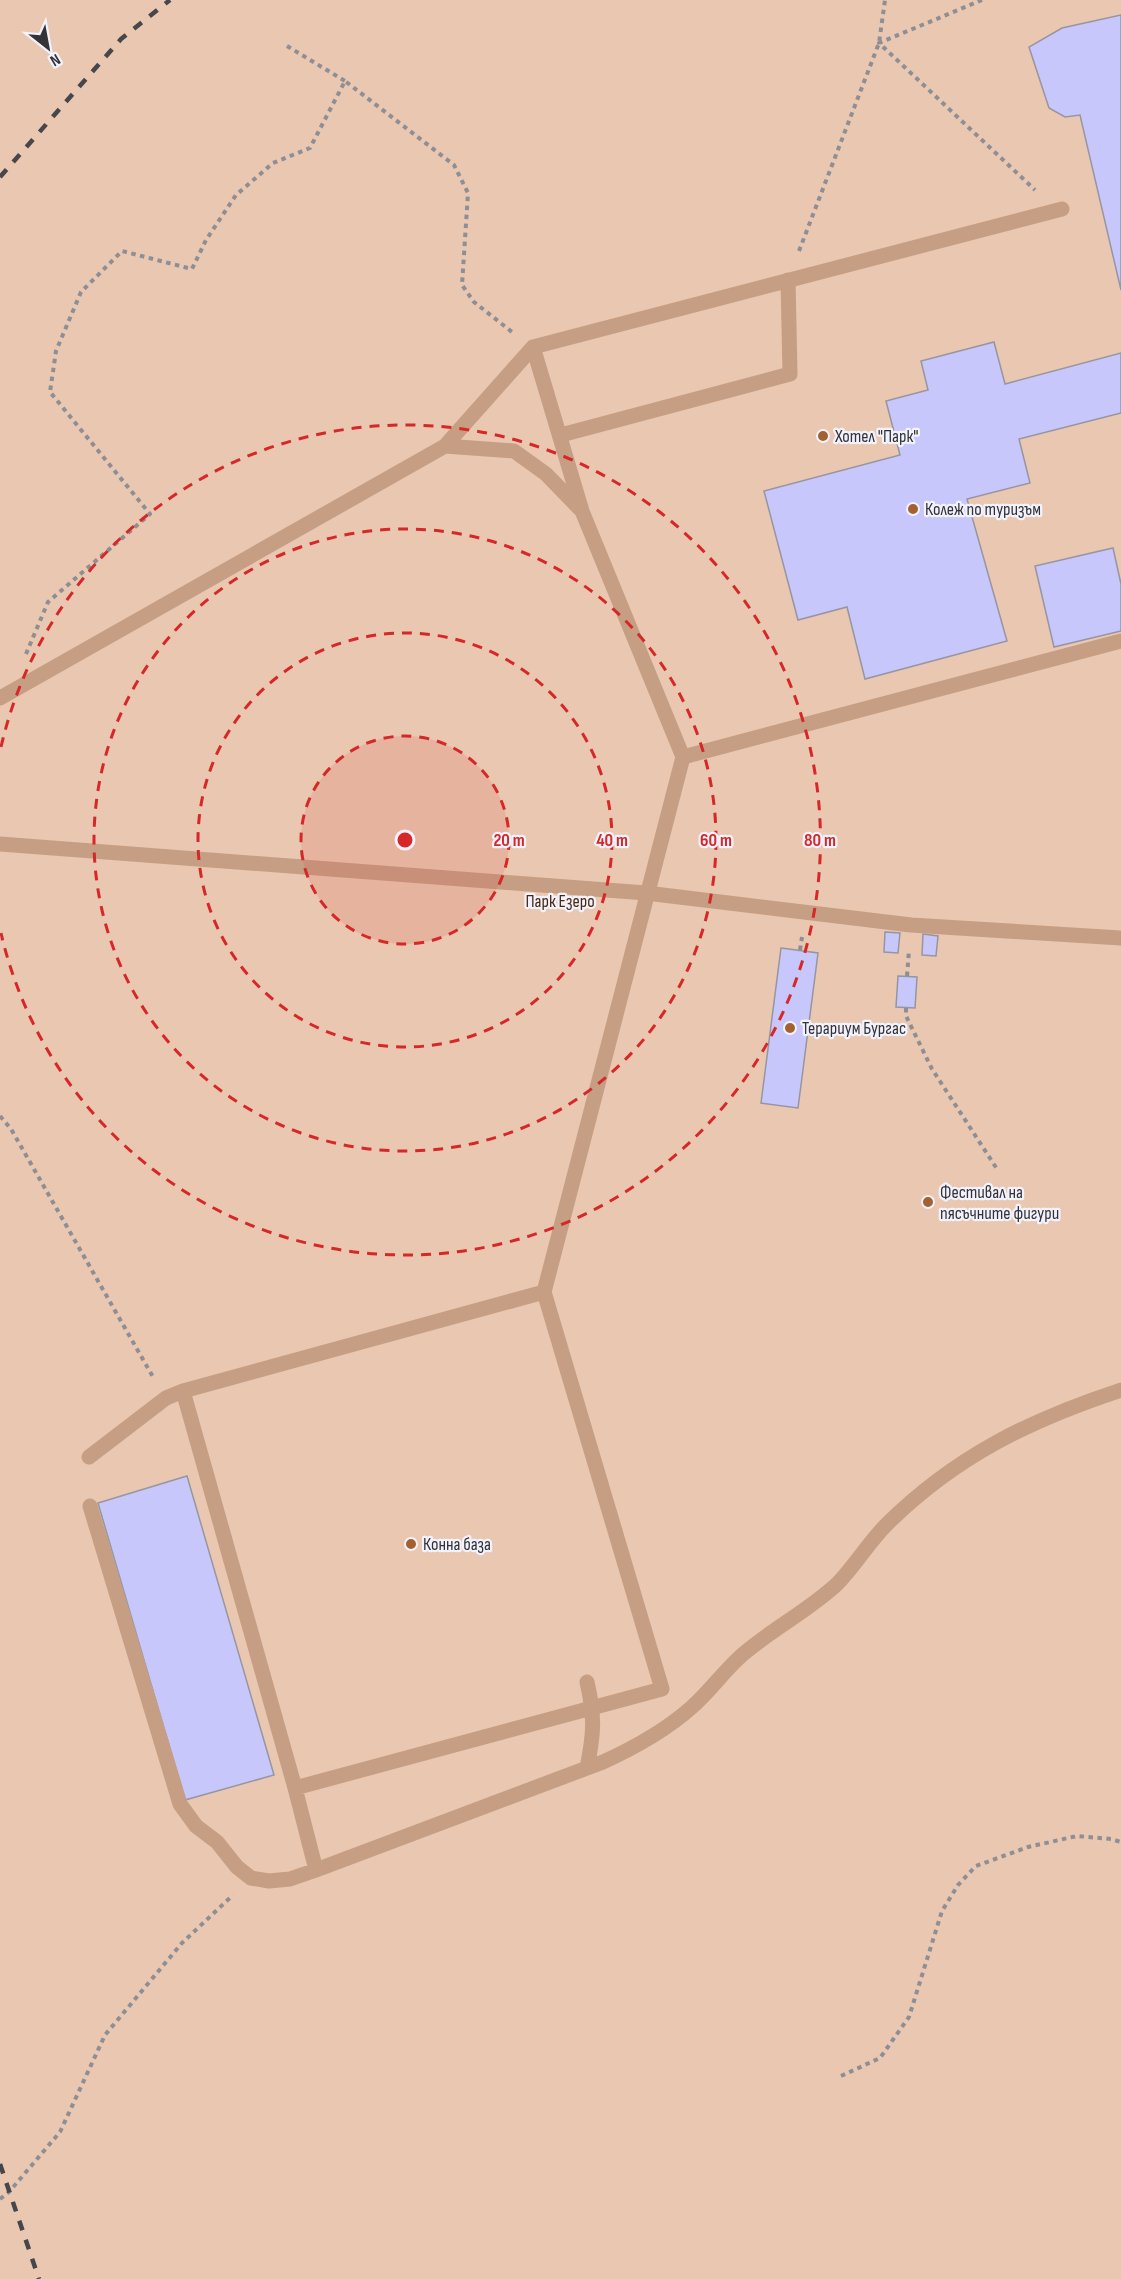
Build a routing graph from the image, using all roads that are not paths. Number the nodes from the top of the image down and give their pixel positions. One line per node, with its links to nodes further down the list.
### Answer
1 (1062, 209): 2 (street)
2 (788, 279): 3 (street); 4 (street)
3 (533, 347): 4 (street); 5 (street)
4 (561, 435): 6 (street)
5 (445, 446): 6 (street); 8 (street)
6 (582, 512): 9 (street)
7 (1121, 641): 9 (street)
8 (0, 698)
9 (683, 757): 11 (street)
10 (0, 844): 11 (street)
11 (646, 893): 12 (street); 13 (street)
12 (1121, 938)
13 (544, 1292): 15 (street); 19 (street)
14 (1121, 1390): 20 (street)
15 (183, 1391): 16 (street); 21 (street)
16 (89, 1457)
17 (90, 1506): 22 (street)
18 (587, 1682): 19 (street)
19 (593, 1708): 20 (street); 21 (street)
20 (586, 1768): 22 (street)
21 (295, 1788): 22 (street)
22 (316, 1870)

